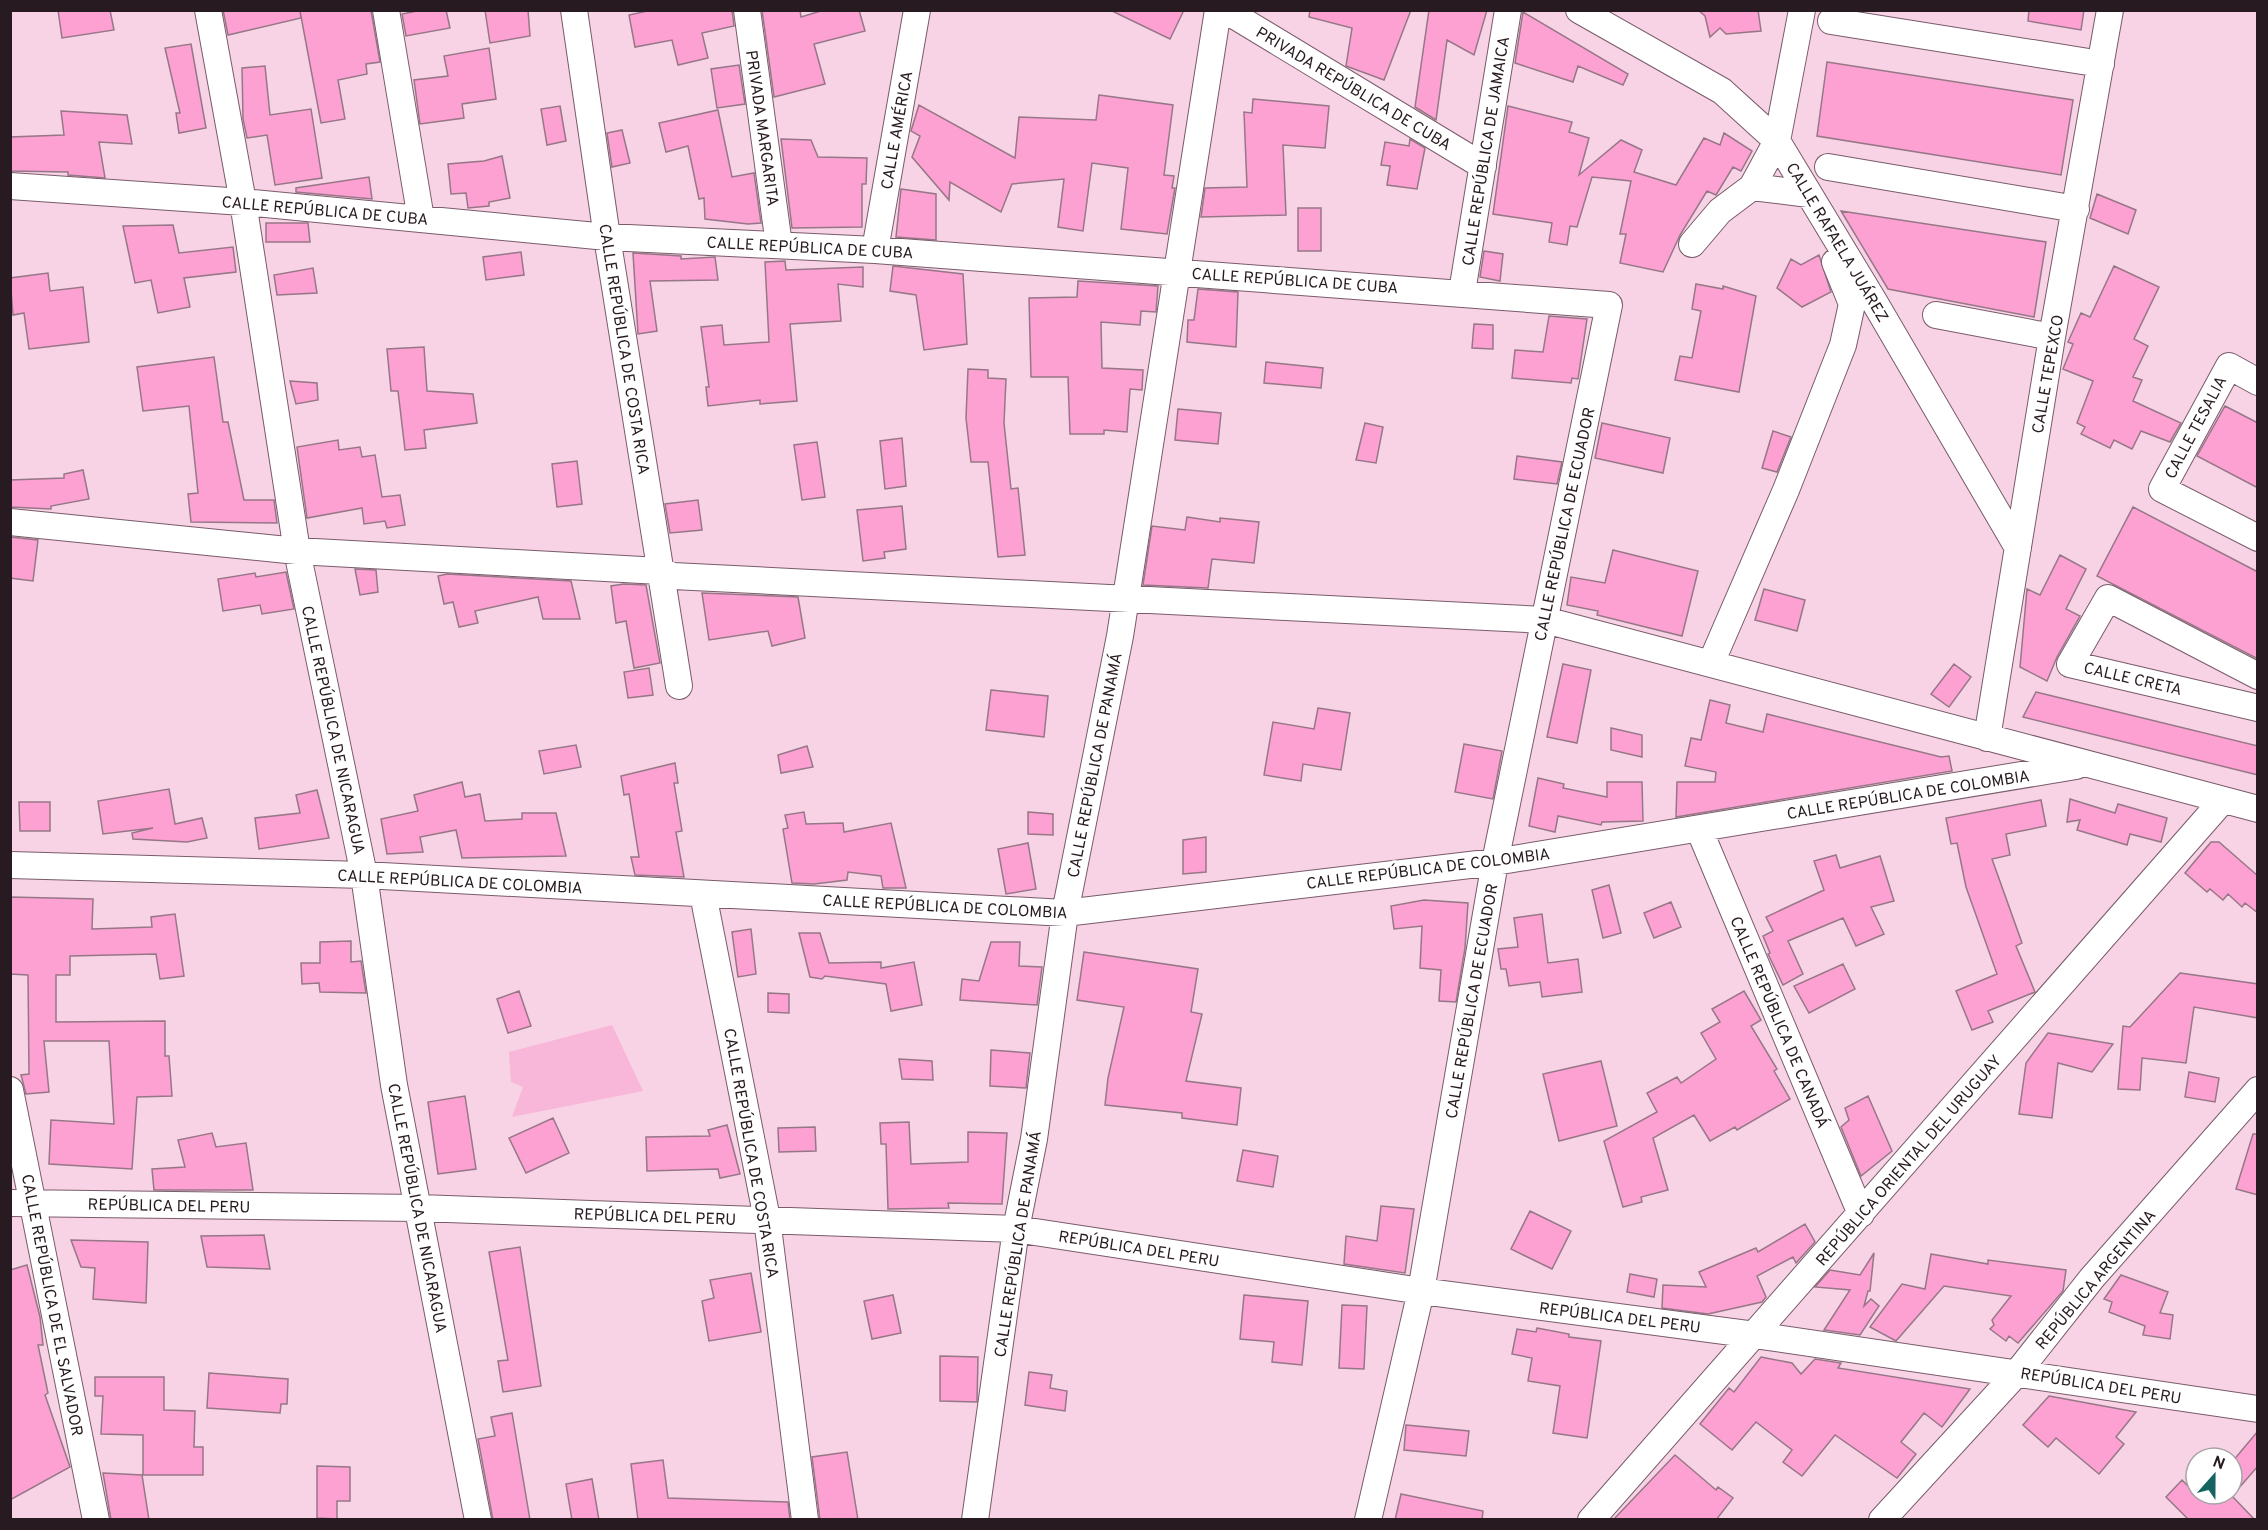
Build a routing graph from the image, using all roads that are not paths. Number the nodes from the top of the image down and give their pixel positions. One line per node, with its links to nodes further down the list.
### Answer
1 (208, 10): 19 (street, CALLE REPÚBLICA DE NICARAGUA)
2 (386, 10): 22 (street)
3 (574, 10): 23 (street, CALLE REPÚBLICA DE COSTA RICA)
4 (747, 10): 25 (street, PRIVADA MARGARITA)
5 (917, 10): 26 (street, CALLE AMÉRICA)
6 (1218, 10): 27 (street, CALLE REPÚBLICA DE PANAMÁ)
7 (1225, 10): 15 (street, PRIVADA REPÚBLICA DE CUBA)
8 (1508, 10): 15 (street, CALLE REPÚBLICA DE JAMAICA)
9 (1579, 10): 14 (street, CALLE RAFAELA JUÁREZ)
10 (1802, 10): 14 (street)
11 (2110, 10): 13 (street, CALLE TEPEXCO)
12 (1832, 21): 13 (street)
13 (2101, 64): 21 (street, CALLE TEPEXCO)
14 (1777, 141): 18 (street); 20 (street, CALLE RAFAELA JUÁREZ)
15 (1483, 166): 28 (street, CALLE REPÚBLICA DE JAMAICA)
16 (1828, 167): 21 (street)
17 (10, 186): 19 (street, CALLE REPÚBLICA DE CUBA)
18 (1752, 187): 20 (street); 24 (street)
19 (243, 202): 22 (street, CALLE REPÚBLICA DE CUBA); 36 (street, CALLE REPÚBLICA DE NICARAGUA)
20 (1814, 202): 35 (street, CALLE RAFAELA JUÁREZ); 40 (street)
21 (2076, 209): 31 (street, CALLE TEPEXCO)
22 (422, 219): 23 (street, CALLE REPÚBLICA DE CUBA)
23 (607, 237): 25 (street, CALLE REPÚBLICA DE CUBA); 37 (street, CALLE REPÚBLICA DE COSTA RICA)
24 (1692, 244)
25 (779, 245): 26 (street, CALLE REPÚBLICA DE CUBA)
26 (875, 250): 27 (street, CALLE REPÚBLICA DE CUBA)
27 (1179, 272): 28 (street, CALLE REPÚBLICA DE CUBA); 38 (street, CALLE REPÚBLICA DE PANAMÁ)
28 (1462, 292): 29 (street, CALLE REPÚBLICA DE CUBA)
29 (1609, 305): 39 (street, CALLE REPÚBLICA DE ECUADOR)
30 (1936, 315): 31 (street)
31 (2052, 337): 35 (street, CALLE TEPEXCO)
32 (2258, 382): 34 (street, CALLE TESALIA)
33 (10, 522): 36 (street)
34 (2258, 538)
35 (2018, 548): 44 (street, CALLE TEPEXCO)
36 (297, 551): 37 (street); 51 (street, CALLE REPÚBLICA DE NICARAGUA)
37 (660, 571): 38 (street); 42 (street, CALLE REPÚBLICA DE COSTA RICA)
38 (1126, 597): 39 (street); 53 (street, CALLE REPÚBLICA DE PANAMÁ)
39 (1545, 620): 40 (street); 49 (street, CALLE REPÚBLICA DE ECUADOR)
40 (1711, 663): 44 (street)
41 (2258, 676): 43 (street, CALLE CRETA)
42 (679, 686)
43 (2258, 708)
44 (1987, 738): 45 (street)
45 (2085, 764): 46 (street); 48 (street, CALLE REPÚBLICA DE COLOMBIA)
46 (2223, 800): 47 (street); 58 (street, REPÚBLICA ORIENTAL DEL URUGUAY)
47 (2258, 809)
48 (1699, 829): 49 (street, CALLE REPÚBLICA DE COLOMBIA); 58 (street, CALLE REPÚBLICA DE CANADÁ)
49 (1495, 862): 53 (street, CALLE REPÚBLICA DE COLOMBIA); 61 (street, CALLE REPÚBLICA DE ECUADOR)
50 (10, 865): 51 (street, CALLE REPÚBLICA DE COLOMBIA)
51 (364, 875): 52 (street, CALLE REPÚBLICA DE COLOMBIA); 57 (street, CALLE REPÚBLICA DE NICARAGUA)
52 (703, 894): 53 (street, CALLE REPÚBLICA DE COLOMBIA); 59 (street, CALLE REPÚBLICA DE COSTA RICA)
53 (1065, 913): 60 (street, CALLE REPÚBLICA DE PANAMÁ)
54 (10, 1090): 56 (street, CALLE REPÚBLICA DE EL SALVADOR)
55 (2258, 1090): 63 (street, REPÚBLICA ARGENTINA)
56 (21, 1203): 57 (street, REPÚBLICA DEL PERU); 65 (street, CALLE REPÚBLICA DE EL SALVADOR)
57 (419, 1208): 59 (street, REPÚBLICA DEL PERU); 66 (street, CALLE REPÚBLICA DE NICARAGUA)
58 (1861, 1214): 62 (street, REPÚBLICA ORIENTAL DEL URUGUAY)
59 (767, 1220): 60 (street, REPÚBLICA DEL PERU); 67 (street, CALLE REPÚBLICA DE COSTA RICA)
60 (1016, 1229): 61 (street, REPÚBLICA DEL PERU); 68 (street, CALLE REPÚBLICA DE PANAMÁ)
61 (1421, 1291): 62 (street, REPÚBLICA DEL PERU); 69 (street, CALLE REPÚBLICA DE ECUADOR)
62 (1755, 1335): 63 (street, REPÚBLICA DEL PERU); 70 (street, REPÚBLICA ORIENTAL DEL URUGUAY)
63 (2018, 1373): 64 (street, REPÚBLICA DEL PERU); 71 (street, REPÚBLICA ARGENTINA)
64 (2258, 1409)
65 (96, 1520)
66 (478, 1520)
67 (805, 1520)
68 (975, 1520)
69 (1368, 1520)
70 (1592, 1520)
71 (1882, 1520)

